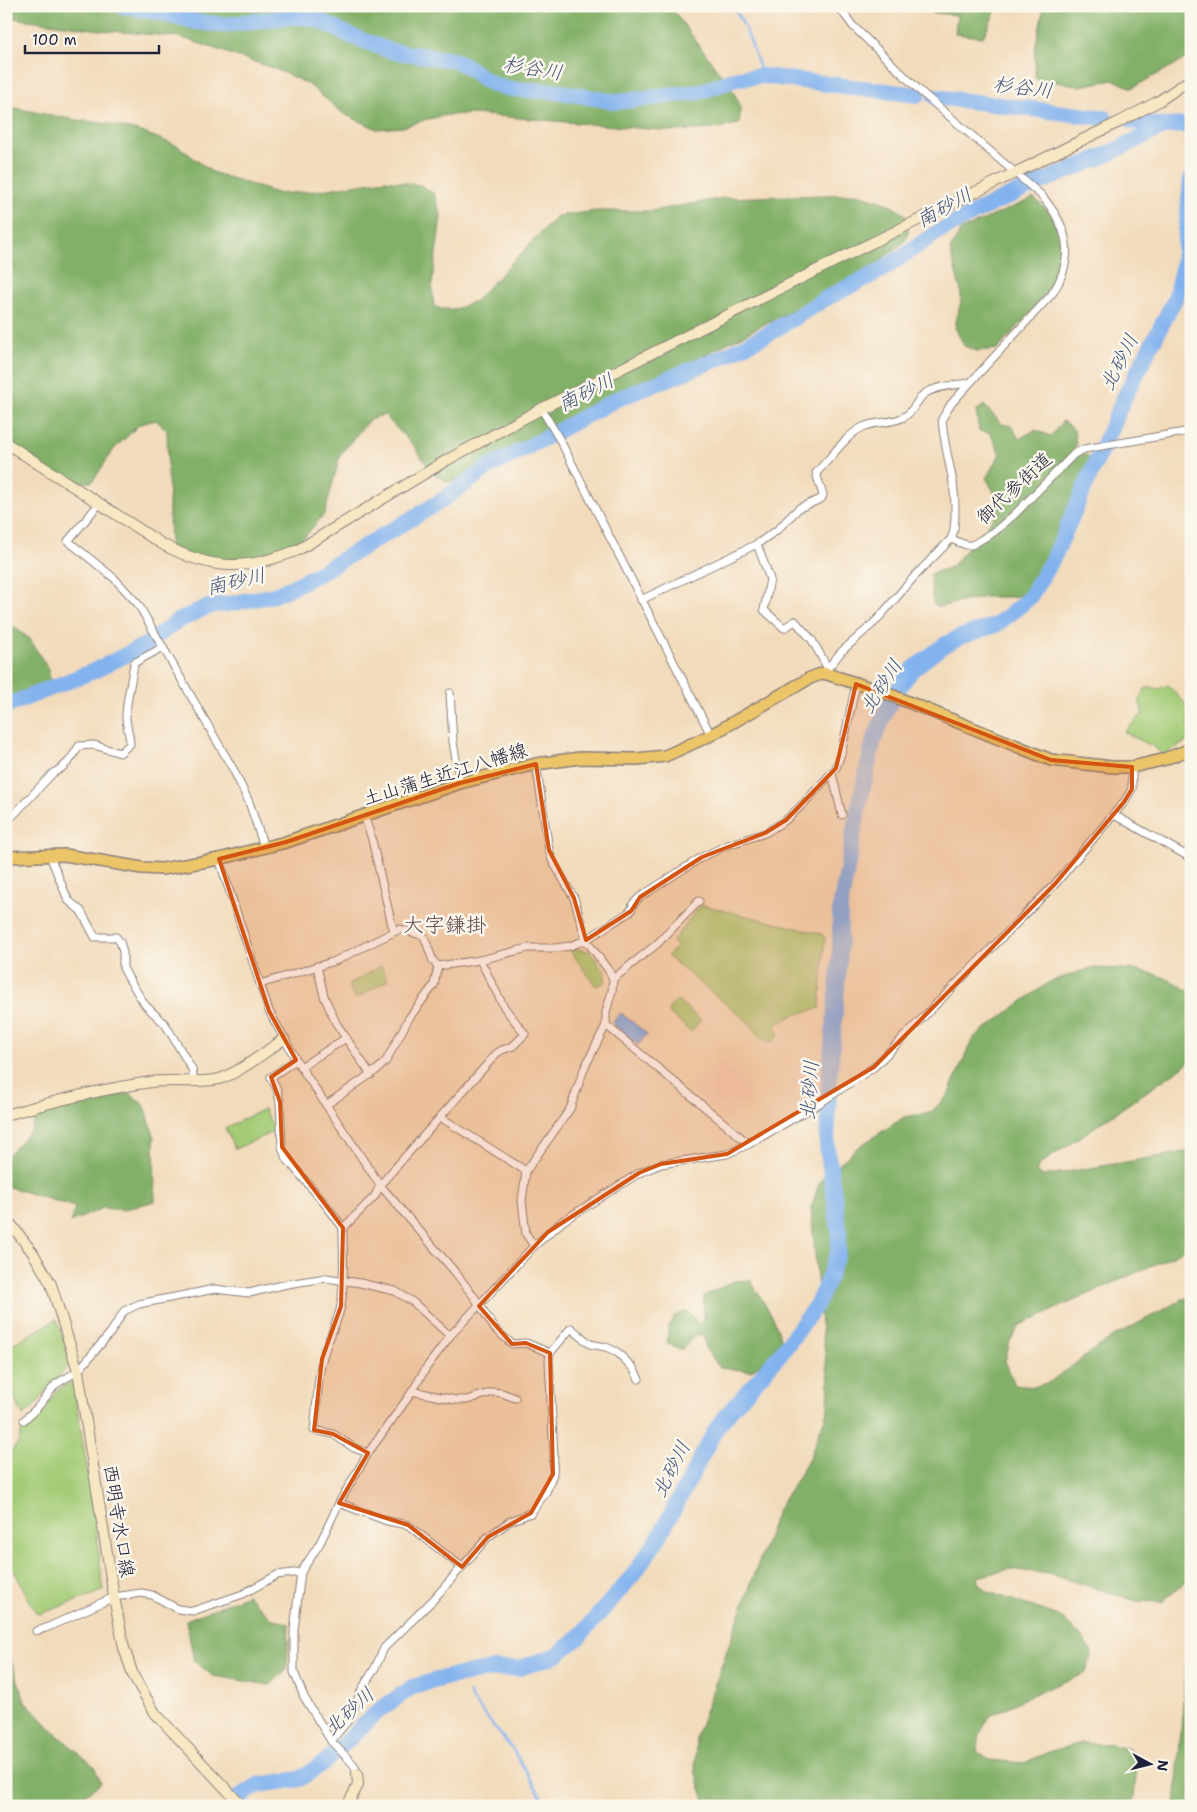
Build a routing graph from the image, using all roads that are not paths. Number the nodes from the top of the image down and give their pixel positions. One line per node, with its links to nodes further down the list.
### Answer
1 (838, 6): 3 (street)
2 (1191, 79): 3 (street)
3 (1016, 172): 4 (street); 5 (street)
4 (970, 383): 9 (street); 10 (street)
5 (542, 408): 8 (street); 11 (street)
6 (1191, 431): 9 (street, 御代参街道)
7 (6, 443): 8 (street)
8 (99, 504): 12 (street)
9 (951, 539): 13 (street)
10 (757, 544): 11 (street); 13 (street)
11 (641, 600): 18 (street)
12 (163, 646): 27 (street); 28 (street)
13 (826, 670): 14 (main road); 18 (main road, 土山蒲生近江八幡線)
14 (856, 684): 21 (main road); 22 (street)
15 (450, 693): 23 (street)
16 (1191, 720): 17 (street)
17 (1191, 730)
18 (711, 735): 20 (main road, 土山蒲生近江八幡線)
19 (1191, 749): 21 (main road)
20 (536, 764): 23 (main road, 土山蒲生近江八幡線); 35 (street)
21 (1132, 767): 25 (street)
22 (832, 773): 24 (street); 35 (street)
23 (460, 783): 26 (main road, 土山蒲生近江八幡線)
24 (842, 814)
25 (1114, 815): 31 (street); 51 (street)
26 (364, 816): 28 (main road, 土山蒲生近江八幡線); 34 (street)
27 (6, 822)
28 (264, 847): 32 (main road, 土山蒲生近江八幡線)
29 (50, 856): 30 (main road, 土山蒲生近江八幡線); 32 (main road, 土山蒲生近江八幡線); 47 (street)
30 (6, 857)
31 (1191, 858)
32 (219, 859): 40 (street)
33 (699, 901): 39 (street)
34 (395, 931): 37 (street); 38 (street)
35 (586, 940): 36 (street); 39 (street)
36 (480, 960): 38 (street); 50 (street)
37 (318, 966): 40 (street); 42 (street)
38 (438, 966): 46 (street)
39 (612, 979): 41 (street)
40 (260, 984): 43 (street)
41 (606, 1025): 51 (street); 52 (street)
42 (346, 1038): 45 (street); 46 (street)
43 (284, 1039): 44 (street); 47 (street)
44 (296, 1060): 45 (street); 55 (street)
45 (301, 1067): 48 (street)
46 (370, 1075): 48 (street)
47 (194, 1081): 49 (street)
48 (326, 1105): 53 (street)
49 (6, 1115)
50 (440, 1117): 52 (street); 53 (street)
51 (749, 1144): 56 (street)
52 (526, 1171): 56 (street)
53 (380, 1185): 55 (street); 58 (street)
54 (6, 1218): 61 (street, 西明寺水口線)
55 (343, 1228): 57 (street)
56 (534, 1246): 58 (street)
57 (344, 1280): 59 (street); 61 (street); 66 (street)
58 (479, 1306): 59 (street); 60 (street)
59 (450, 1336): 63 (street)
60 (550, 1353): 62 (street); 68 (street)
61 (78, 1371): 65 (street); 70 (street, 西明寺水口線)
62 (639, 1379)
63 (412, 1391): 64 (street); 66 (street)
64 (515, 1398)
65 (24, 1420)
66 (368, 1454): 67 (street)
67 (339, 1503): 68 (street); 69 (street)
68 (462, 1567): 72 (street)
69 (301, 1572): 70 (street); 72 (street)
70 (114, 1596): 71 (street); 74 (street, 西明寺水口線)
71 (36, 1631)
72 (332, 1742): 73 (street)
73 (357, 1773): 75 (street)
74 (242, 1806)
75 (347, 1806)

